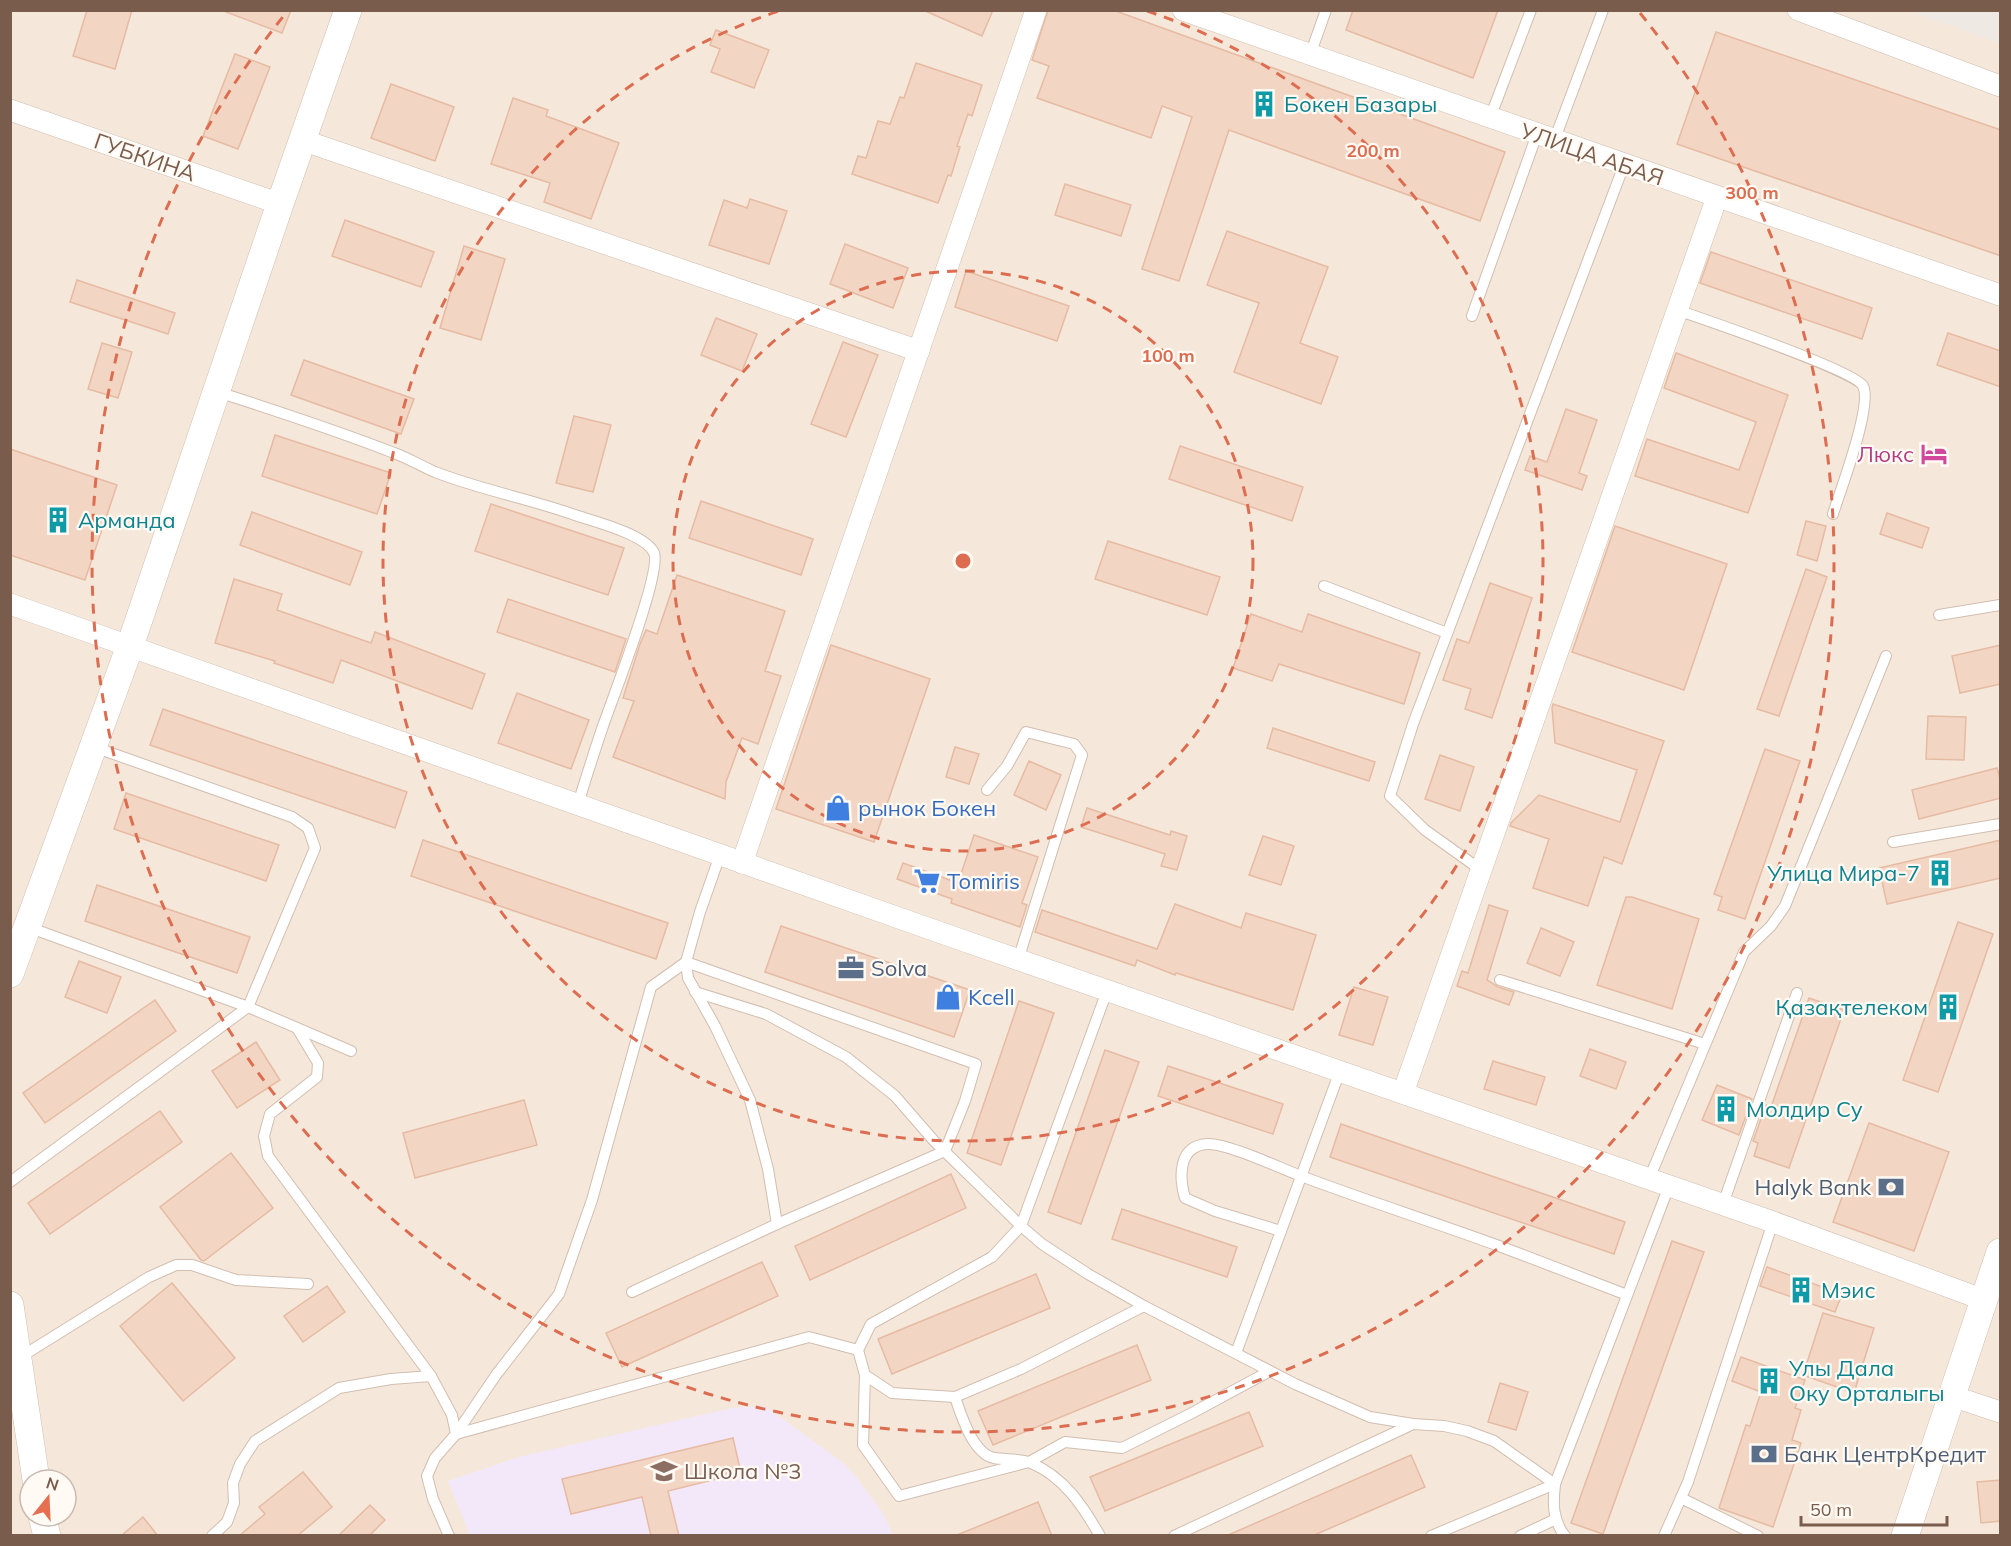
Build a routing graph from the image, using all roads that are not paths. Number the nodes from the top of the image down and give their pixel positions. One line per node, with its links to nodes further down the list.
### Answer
1 (348, 10): 13 (street)
2 (1036, 10): 20 (street)
3 (1183, 10): 8 (street, УЛИЦА АБАЯ)
4 (1326, 10): 8 (lane)
5 (1532, 10): 11 (lane)
6 (1603, 10): 12 (lane)
7 (1798, 10): 9 (street)
8 (1310, 55): 11 (street, УЛИЦА АБАЯ)
9 (2001, 86)
10 (10, 110): 16 (street, ГУБКИНА)
11 (1490, 118): 12 (street, УЛИЦА АБАЯ)
12 (1546, 137): 14 (street, УЛИЦА АБАЯ); 19 (lane)
13 (302, 140): 16 (street); 20 (street)
14 (1624, 165): 15 (street, УЛИЦА АБАЯ); 27 (lane)
15 (1717, 198): 17 (street, УЛИЦА АБАЯ); 18 (street)
16 (280, 204): 21 (street)
17 (2001, 295)
18 (1677, 310): 22 (lane); 37 (street)
19 (1472, 316)
20 (919, 351): 36 (street)
21 (218, 392): 28 (street); 32 (lane)
22 (1833, 514)
23 (1324, 586): 27 (lane)
24 (10, 604): 28 (street)
25 (2001, 605): 26 (lane)
26 (1939, 615)
27 (1447, 633): 37 (lane)
28 (130, 646): 30 (street); 32 (street)
29 (1886, 656): 48 (lane)
30 (93, 747): 38 (street); 46 (lane)
31 (987, 790): 39 (lane)
32 (578, 804): 35 (street)
33 (2001, 824): 34 (lane)
34 (1893, 842)
35 (720, 855): 36 (street); 40 (lane)
36 (742, 863): 39 (street)
37 (1481, 870): 51 (street)
38 (28, 927): 41 (street); 46 (lane)
39 (1018, 960): 43 (street)
40 (686, 962): 44 (lane); 52 (lane); 78 (lane)
41 (10, 974)
42 (1500, 980): 48 (lane)
43 (1107, 991): 50 (street); 59 (lane)
44 (695, 992): 52 (lane); 58 (lane)
45 (1797, 993): 56 (lane)
46 (248, 1007): 47 (lane); 54 (lane)
47 (297, 1028): 49 (lane); 73 (lane)
48 (1705, 1044): 55 (lane)
49 (351, 1051)
50 (1340, 1071): 51 (street); 53 (lane)
51 (1403, 1093): 55 (street)
52 (945, 1151): 58 (lane); 59 (lane)
53 (1301, 1176): 60 (lane); 60 (lane); 64 (lane)
54 (10, 1182)
55 (1659, 1182): 56 (street); 64 (lane)
56 (1723, 1204): 57 (street)
57 (1773, 1222): 65 (street); 82 (lane)
58 (777, 1224): 63 (lane)
59 (1022, 1226): 67 (lane); 68 (lane)
60 (1281, 1231): 69 (lane)
61 (2001, 1252): 65 (street)
62 (308, 1284): 70 (lane)
63 (632, 1292)
64 (1627, 1295): 81 (lane)
65 (1984, 1300): 74 (street)
66 (10, 1305): 70 (street)
67 (1144, 1305): 69 (lane); 75 (lane)
68 (858, 1350): 72 (lane); 78 (lane)
69 (1236, 1353): 71 (lane)
70 (19, 1358): 80 (street)
71 (1270, 1371): 77 (lane); 79 (lane)
72 (865, 1375): 75 (lane); 79 (lane)
73 (431, 1376): 78 (lane); 85 (lane)
74 (1952, 1396): 76 (street); 93 (street)
75 (955, 1397): 79 (lane)
76 (2001, 1412)
77 (1413, 1424): 81 (lane); 88 (lane)
78 (456, 1434): 86 (lane)
79 (1029, 1462): 87 (lane)
80 (34, 1468)
81 (1555, 1484): 83 (lane); 89 (lane)
82 (1681, 1498): 84 (lane); 92 (lane)
83 (1556, 1519): 90 (lane); 91 (lane)
84 (1757, 1535)
85 (212, 1536)
86 (449, 1536)
87 (1100, 1536)
88 (1174, 1536)
89 (1431, 1536)
90 (1520, 1536)
91 (1565, 1536)
92 (1665, 1536)
93 (1905, 1536)

